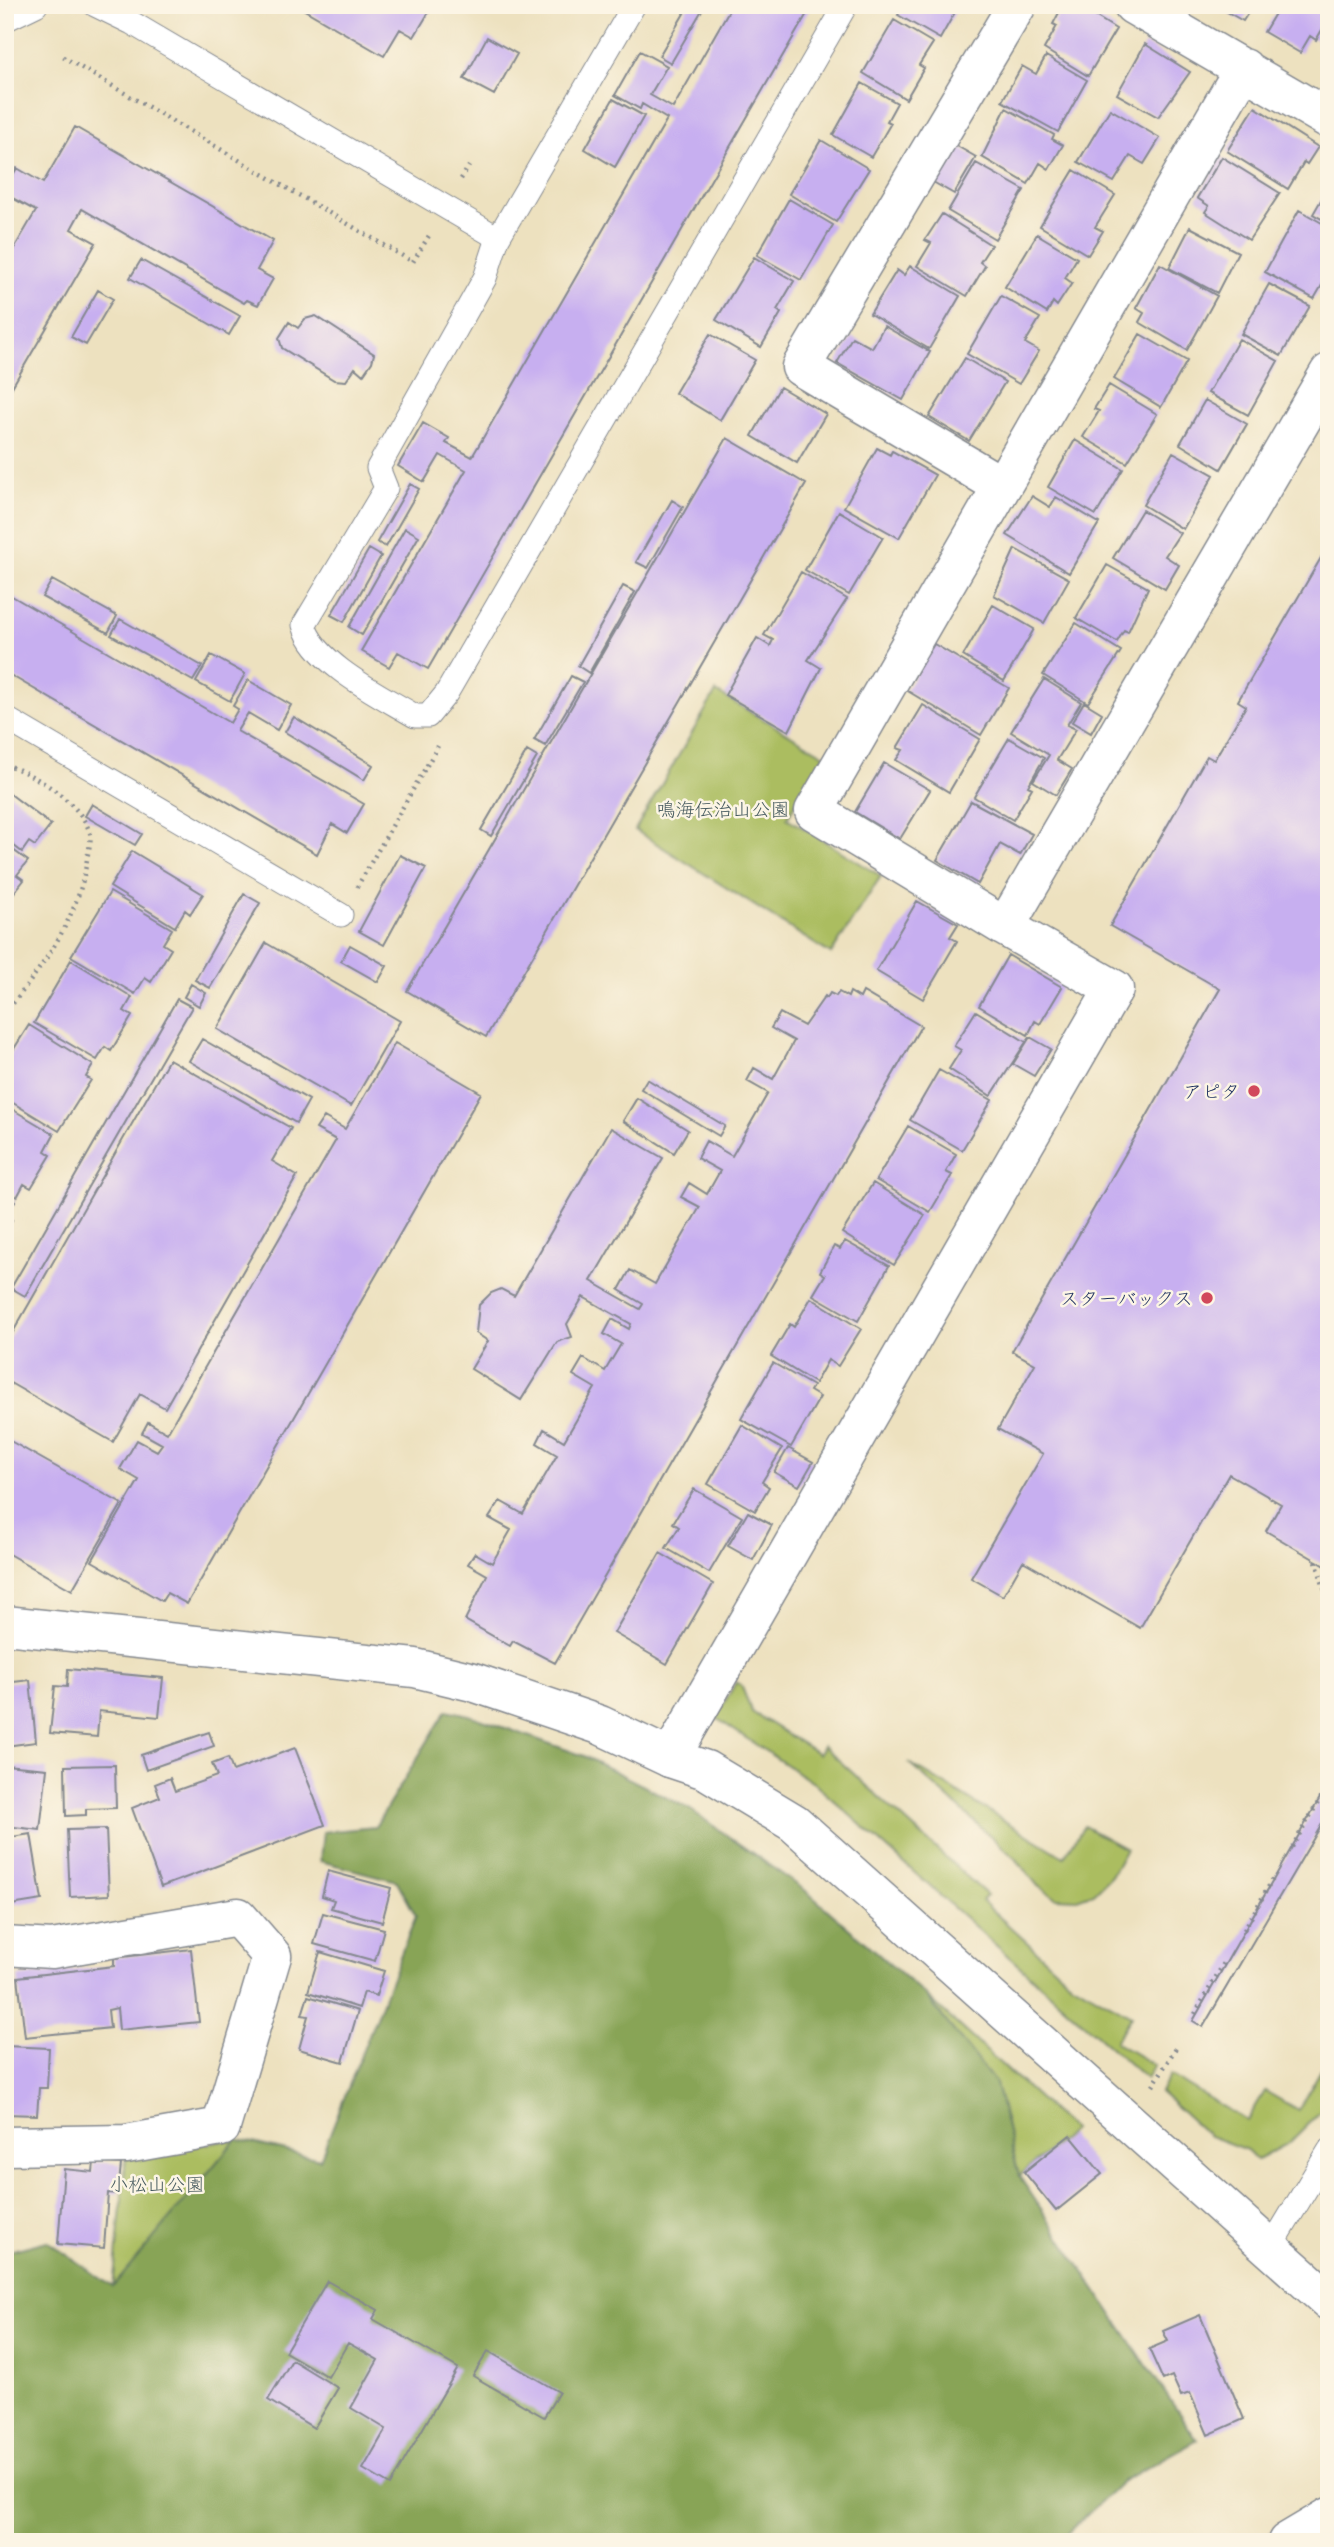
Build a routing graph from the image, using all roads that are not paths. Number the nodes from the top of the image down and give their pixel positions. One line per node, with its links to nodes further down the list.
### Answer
1 (95, 5): 8 (lane)
2 (634, 5): 8 (lane)
3 (846, 5): 8 (lane)
4 (1017, 5): 10 (street)
5 (1133, 5): 6 (street)
6 (1244, 68): 7 (street); 10 (street)
7 (1329, 120)
8 (498, 238)
9 (1329, 373): 13 (street)
10 (1002, 486): 13 (street)
11 (5, 718): 12 (lane)
12 (341, 915)
13 (1005, 927): 15 (street)
14 (5, 1625): 15 (street)
15 (670, 1758): 19 (street)
16 (5, 1946): 17 (street)
17 (5, 2146)
18 (1329, 2151): 19 (lane)
19 (1271, 2247): 20 (street)
20 (1329, 2301)
21 (1329, 2516): 22 (street)
22 (1287, 2542)

